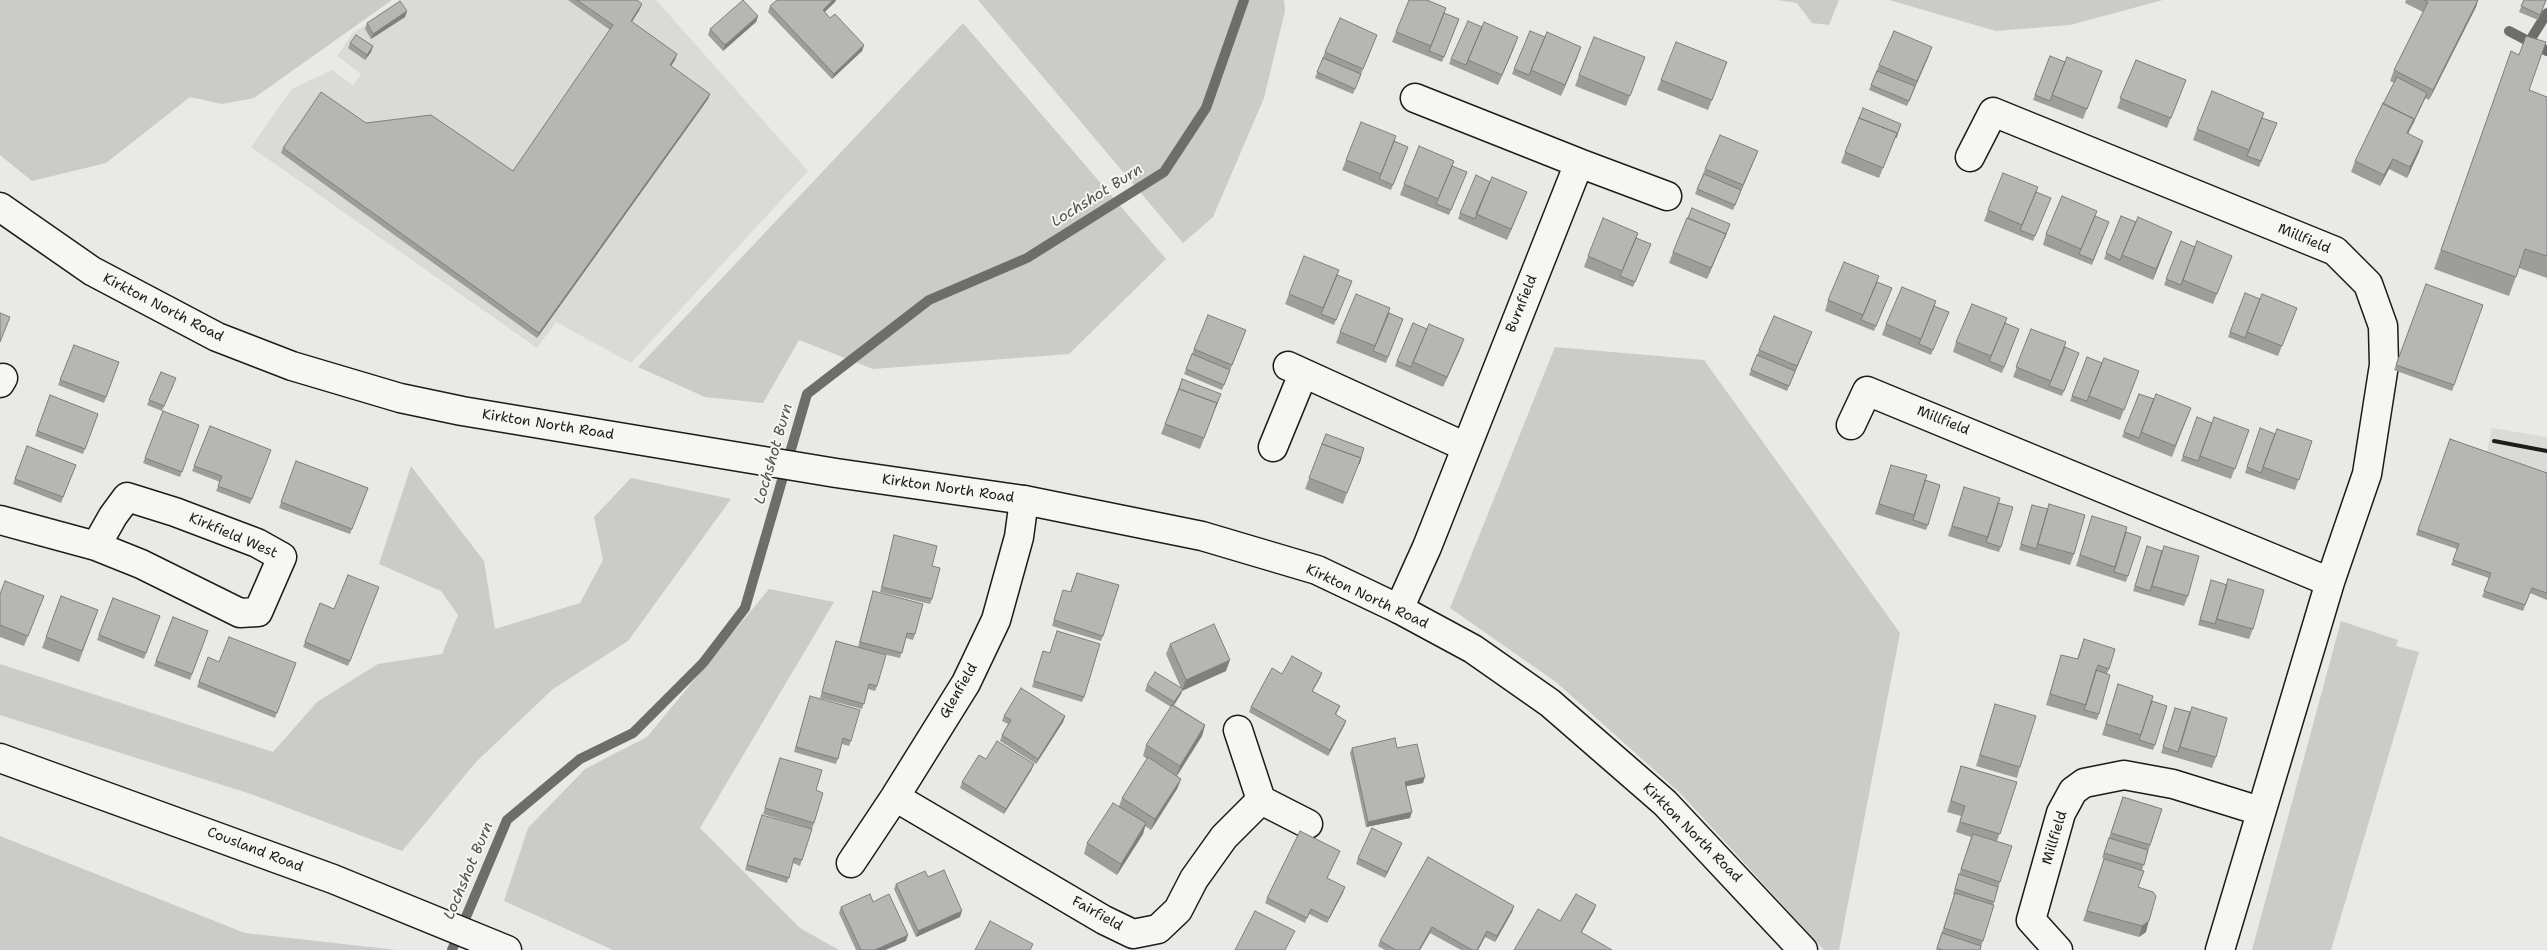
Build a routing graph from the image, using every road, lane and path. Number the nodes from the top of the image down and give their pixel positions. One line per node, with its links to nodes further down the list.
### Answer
1 (1415, 98): 3 (street)
2 (1970, 157): 12 (street, Millfield)
3 (1579, 163): 4 (street); 7 (street, Burnfield)
4 (1667, 196)
5 (0, 207): 9 (street, Kirkton North Road)
6 (1851, 425): 12 (street, Millfield)
7 (1466, 447): 8 (street); 13 (street, Burnfield)
8 (1273, 448)
9 (1024, 500): 13 (street, Kirkton North Road); 16 (street, Glenfield)
10 (0, 520): 11 (street, Kirkfield West)
11 (96, 546): 11 (street, Kirkfield West)
12 (2330, 582): 18 (street, Millfield)
13 (1399, 609): 22 (street, Kirkton North Road)
14 (1238, 730): 17 (street)
15 (0, 758): 21 (street, Cousland Road)
16 (895, 797): 17 (street, Fairfield); 20 (street, Glenfield)
17 (1261, 800): 19 (street)
18 (2260, 811): 23 (street, Millfield); 24 (street, Millfield)
19 (1308, 824)
20 (850, 862)
21 (508, 950)
22 (1803, 950)
23 (2058, 950)
24 (2220, 950)

